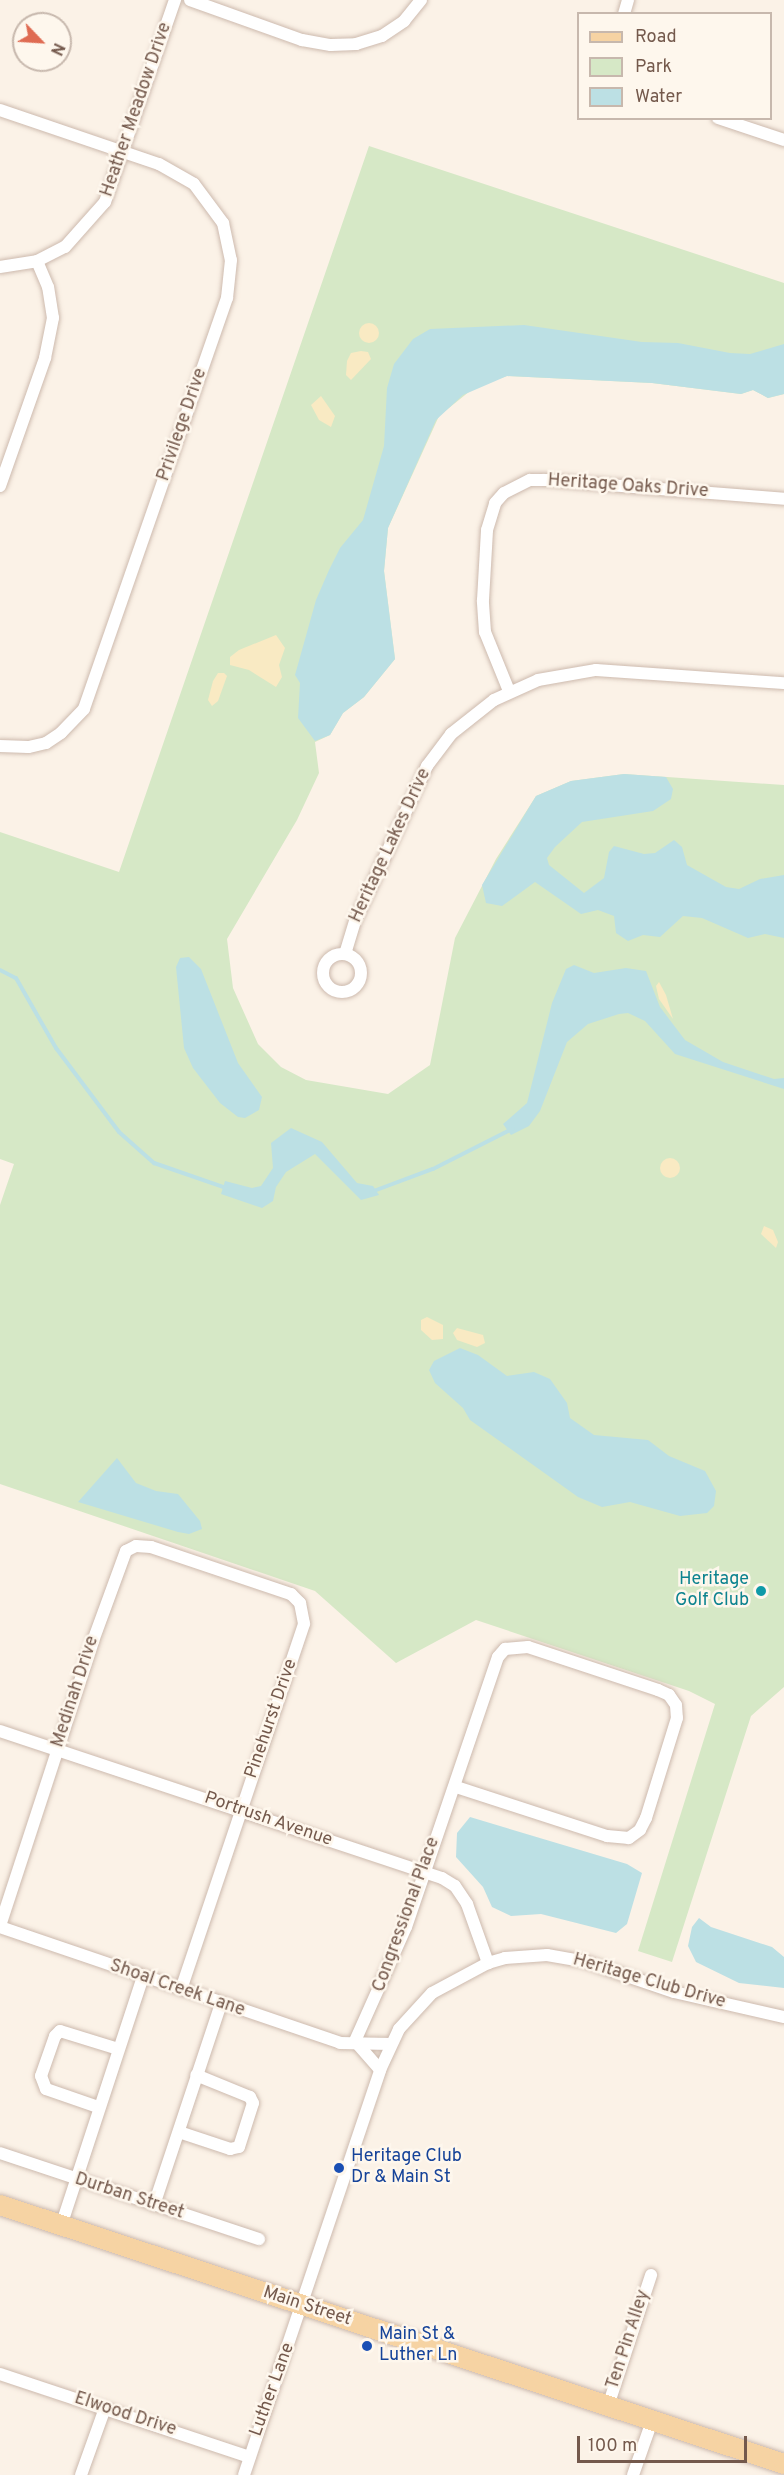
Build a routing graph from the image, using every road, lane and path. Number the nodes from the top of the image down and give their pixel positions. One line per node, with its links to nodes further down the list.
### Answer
1 (175, 0): 7 (street, Heather Meadow Drive)
2 (190, 0): 3 (street)
3 (421, 0)
4 (0, 110): 7 (street, Privilege Drive)
5 (724, 120): 6 (street)
6 (784, 140)
7 (125, 152): 8 (street, Heather Meadow Drive); 14 (street, Privilege Drive)
8 (37, 261): 9 (street, Heather Meadow Drive); 10 (street)
9 (0, 267)
10 (0, 486)
11 (784, 499): 13 (street, Heritage Oaks Drive)
12 (784, 683): 13 (street, Heritage Lakes Drive)
13 (509, 692): 15 (street, Heritage Lakes Drive)
14 (0, 746)
15 (345, 954)
16 (218, 1570): 18 (street, Medinah Drive); 20 (street, Pinehurst Drive)
17 (0, 1731): 18 (street, Portrush Avenue)
18 (58, 1750): 20 (street, Portrush Avenue); 22 (street, Medinah Drive)
19 (456, 1787): 19 (street, Congressional Place); 21 (street, Congressional Place)
20 (241, 1810): 21 (street, Portrush Avenue); 25 (street, Pinehurst Drive)
21 (427, 1872): 23 (street, Portrush Avenue); 28 (street, Congressional Place)
22 (0, 1926): 24 (street, Shoal Creek Lane)
23 (488, 1963): 27 (street, Heritage Club Drive); 29 (street, Heritage Club Drive)
24 (143, 1977): 25 (street, Shoal Creek Lane); 30 (street)
25 (182, 1989): 26 (street, Shoal Creek Lane)
26 (221, 2004): 28 (street, Shoal Creek Lane); 32 (street)
27 (784, 2017)
28 (355, 2041): 29 (street, Shoal Creek Lane); 31 (street)
29 (391, 2044): 31 (street, Heritage Club Drive)
30 (118, 2049): 33 (street); 33 (street)
31 (380, 2070): 42 (street, Heritage Club Drive)
32 (196, 2075): 34 (street); 34 (street)
33 (98, 2107): 36 (street)
34 (178, 2132): 38 (street)
35 (0, 2153): 36 (street, Durban Street)
36 (76, 2179): 38 (street, Durban Street); 39 (street)
37 (0, 2205): 39 (main road, Main Street)
38 (154, 2205): 40 (street, Durban Street)
39 (61, 2226): 42 (main road, Main Street)
40 (259, 2240)
41 (651, 2275): 44 (street, Ten Pin Alley)
42 (303, 2306): 44 (main road, Main Street); 47 (street, Luther Lane)
43 (0, 2374): 45 (street, Elwood Drive)
44 (608, 2406): 46 (main road, Main Street)
45 (105, 2408): 47 (street, Elwood Drive); 49 (street)
46 (652, 2421): 48 (main road, Main Street); 51 (street)
47 (250, 2457): 50 (street, Luther Lane)
48 (784, 2464)
49 (81, 2475)
50 (244, 2475)
51 (633, 2475)

